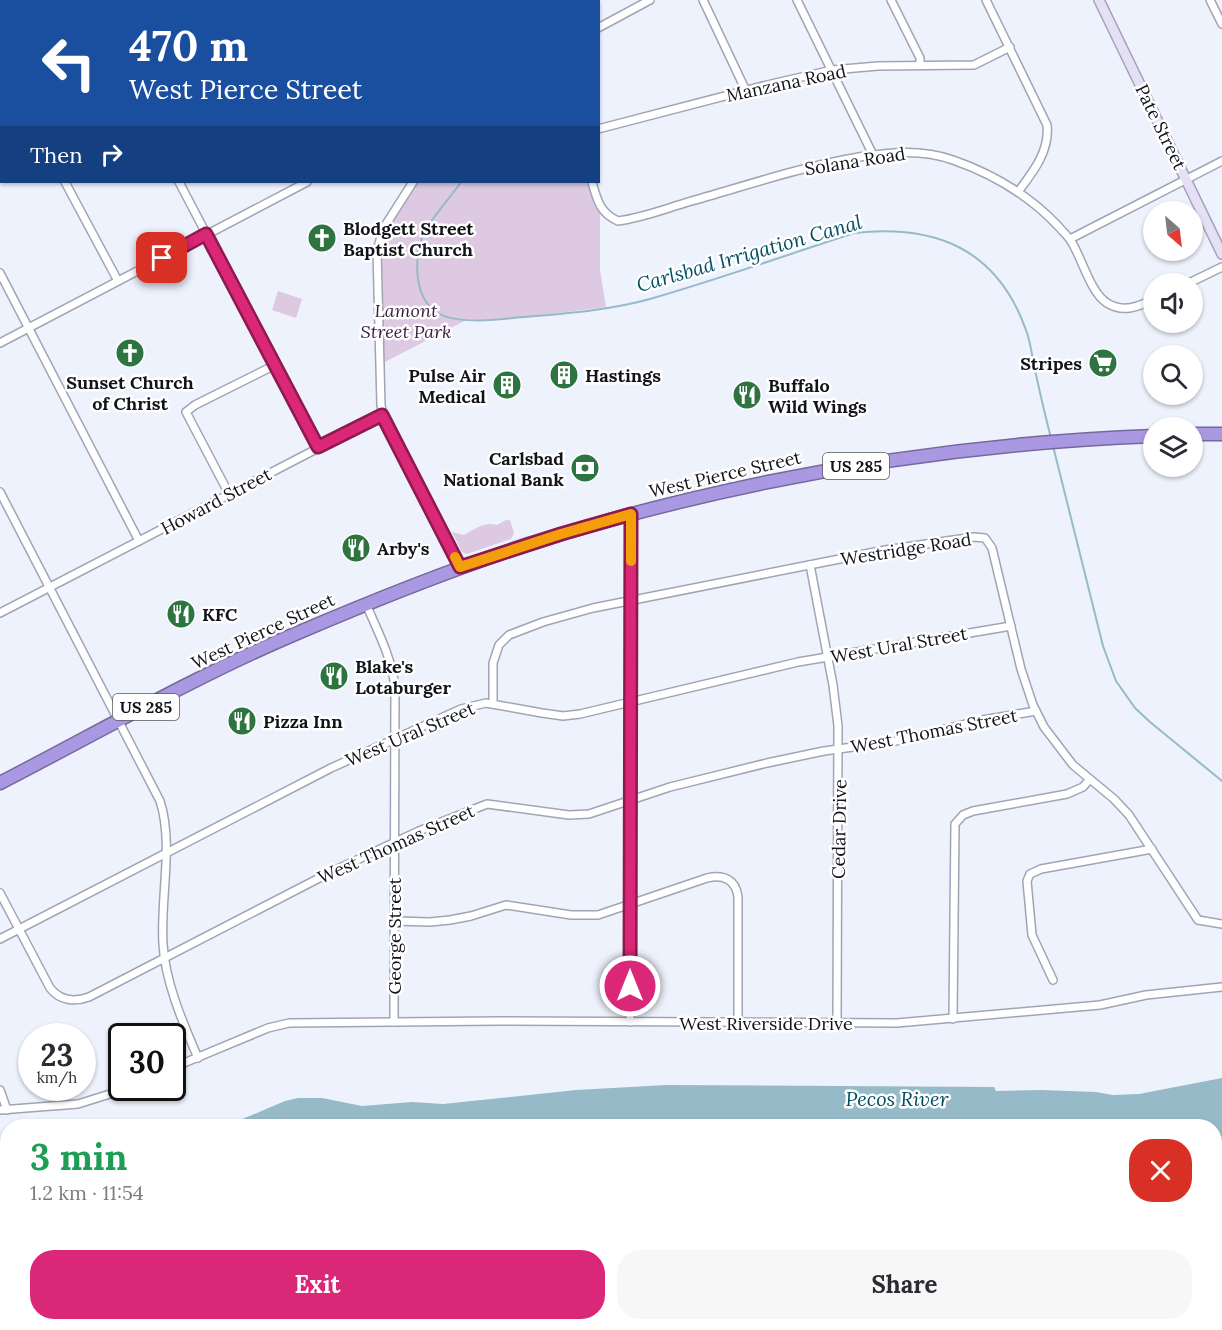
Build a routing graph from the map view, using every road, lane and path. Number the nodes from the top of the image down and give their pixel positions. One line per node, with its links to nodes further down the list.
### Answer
1 (650, 0): 9 (street)
2 (703, 0): 13 (street)
3 (797, 0): 12 (street)
4 (891, 0): 11 (street)
5 (986, 0): 10 (street)
6 (1099, 0): 17 (street, Pate Street)
7 (1210, 0): 8 (street)
8 (1222, 24)
9 (600, 27)
10 (1010, 47): 11 (street, Manzana Road); 23 (street)
11 (921, 65): 12 (street, Manzana Road)
12 (832, 70): 13 (street, Manzana Road); 15 (street)
13 (746, 91): 14 (street, Manzana Road)
14 (600, 128)
15 (873, 155): 22 (street, Solana Road); 23 (street, Solana Road)
16 (1222, 161): 17 (street)
17 (1186, 180): 25 (street); 26 (street, Pate Street)
18 (66, 183): 30 (street)
19 (180, 183): 24 (street)
20 (306, 183): 24 (street)
21 (412, 183): 35 (street)
22 (592, 183)
23 (1018, 192): 25 (street, Solana Road)
24 (206, 234): 30 (street); 34 (street)
25 (1070, 239): 31 (street, Solana Road)
26 (1222, 254)
27 (1222, 267): 29 (street)
28 (0, 273): 32 (street)
29 (1203, 276)
30 (118, 281): 32 (street)
31 (1143, 303)
32 (28, 328): 33 (street); 43 (street)
33 (0, 342)
34 (275, 365): 39 (street); 41 (street)
35 (382, 415): 39 (street, Howard Street); 45 (street)
36 (1203, 434): 37 (highway)
37 (1222, 434)
38 (1143, 437): 42 (highway, West Pierce Street / US 285)
39 (318, 447): 41 (street, Howard Street)
40 (0, 492): 46 (street)
41 (229, 494): 43 (street, Howard Street)
42 (631, 514): 45 (highway, West Pierce Street / US 285); 47 (street)
43 (139, 541): 46 (street, Howard Street)
44 (810, 565): 47 (street, Westridge Road); 50 (street, Westridge Road); 51 (street, Cedar Drive)
45 (460, 567): 48 (highway, West Pierce Street / US 285)
46 (50, 588): 49 (street, Howard Street); 55 (street)
47 (632, 601): 52 (street); 53 (street, Westridge Road)
48 (366, 604): 55 (highway, West Pierce Street / US 285); 56 (street, George Street)
49 (0, 613)
50 (1011, 626): 51 (street, West Ural Street); 54 (street, Westridge Road)
51 (828, 657): 52 (street, West Ural Street); 57 (street, Cedar Drive)
52 (632, 701): 53 (street, West Ural Street); 60 (street)
53 (493, 704): 56 (street, West Ural Street)
54 (1036, 711): 57 (street, West Thomas Street); 58 (street, Westridge Road)
55 (120, 721): 59 (highway, West Pierce Street / US 285); 63 (street)
56 (395, 739): 61 (street, George Street); 63 (street, West Ural Street)
57 (839, 749): 60 (street, West Thomas Street); 77 (street, Cedar Drive)
58 (1089, 780): 62 (street, Westridge Road); 73 (street)
59 (0, 783)
60 (630, 801): 61 (street, West Thomas Street); 65 (street)
61 (395, 842): 66 (street, George Street); 70 (street, West Thomas Street)
62 (1152, 849): 67 (street, Westridge Road); 71 (street)
63 (165, 854): 68 (street, West Ural Street); 70 (street)
64 (0, 893): 68 (street)
65 (630, 904): 66 (street); 75 (street); 76 (street)
66 (395, 921): 74 (street, George Street)
67 (1222, 924)
68 (19, 929): 69 (street, West Ural Street); 70 (street, West Thomas Street)
69 (0, 939)
70 (165, 957): 78 (street)
71 (1053, 980)
72 (1222, 987): 73 (street, West Riverside Drive)
73 (953, 1019): 77 (street, West Riverside Drive)
74 (394, 1022): 75 (street, West Riverside Drive); 78 (street, West Riverside Drive)
75 (630, 1022): 76 (street, West Riverside Drive)
76 (738, 1023): 77 (street, West Riverside Drive)
77 (837, 1024)
78 (198, 1058): 79 (street, West Riverside Drive)
79 (186, 1063)
80 (0, 1090): 82 (street)
81 (108, 1095): 82 (street)
82 (4, 1110)

